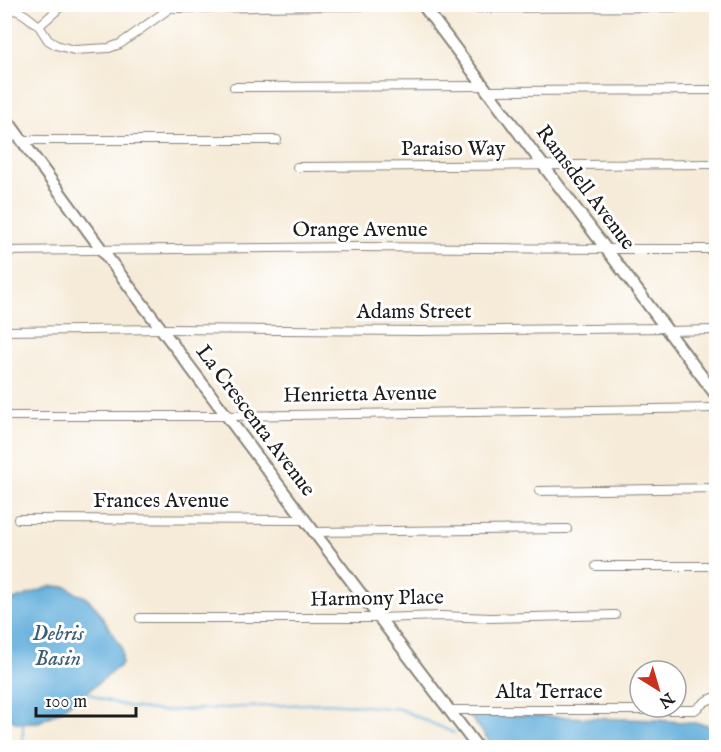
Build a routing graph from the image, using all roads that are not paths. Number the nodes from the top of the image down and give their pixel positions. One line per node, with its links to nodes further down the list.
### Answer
1 (64, 4): 6 (street)
2 (424, 6): 3 (street); 4 (street); 8 (street, Ramsdell Avenue)
3 (173, 7): 6 (street)
4 (717, 7)
5 (4, 8): 6 (street)
6 (39, 26)
7 (234, 87): 8 (street)
8 (486, 89): 9 (street); 15 (street, Ramsdell Avenue)
9 (717, 90)
10 (4, 116): 11 (street, La Crescenta Avenue)
11 (20, 137): 12 (street); 13 (street); 19 (street, La Crescenta Avenue)
12 (277, 140)
13 (4, 143)
14 (717, 164): 15 (street, Paraiso Way)
15 (544, 166): 16 (street, Paraiso Way); 17 (street, Ramsdell Avenue)
16 (297, 167)
17 (607, 249): 18 (street, Orange Avenue); 19 (street, Orange Avenue); 22 (street, Ramsdell Avenue)
18 (717, 249)
19 (102, 250): 20 (street, Orange Avenue); 21 (street, La Crescenta Avenue)
20 (4, 251)
21 (162, 329): 22 (street, Adams Street); 24 (street, Adams Street); 28 (street, La Crescenta Avenue)
22 (667, 329): 23 (street, Adams Street); 25 (street, Ramsdell Avenue)
23 (717, 330)
24 (4, 331)
25 (717, 395)
26 (717, 408): 28 (street, Henrietta Avenue)
27 (4, 416): 28 (street, Henrietta Avenue)
28 (227, 416): 32 (street, La Crescenta Avenue)
29 (717, 488): 30 (street)
30 (539, 491)
31 (18, 519): 32 (street, Frances Avenue)
32 (305, 520): 34 (street, La Crescenta Avenue)
33 (567, 529): 34 (street)
34 (314, 532): 39 (street, La Crescenta Avenue)
35 (596, 566): 36 (street)
36 (717, 566)
37 (615, 615): 39 (street, Harmony Place)
38 (140, 618): 39 (street, Harmony Place)
39 (379, 618): 41 (street, La Crescenta Avenue)
40 (717, 697): 41 (street, Alta Terrace)
41 (450, 710): 42 (street, La Crescenta Avenue)
42 (478, 747)

